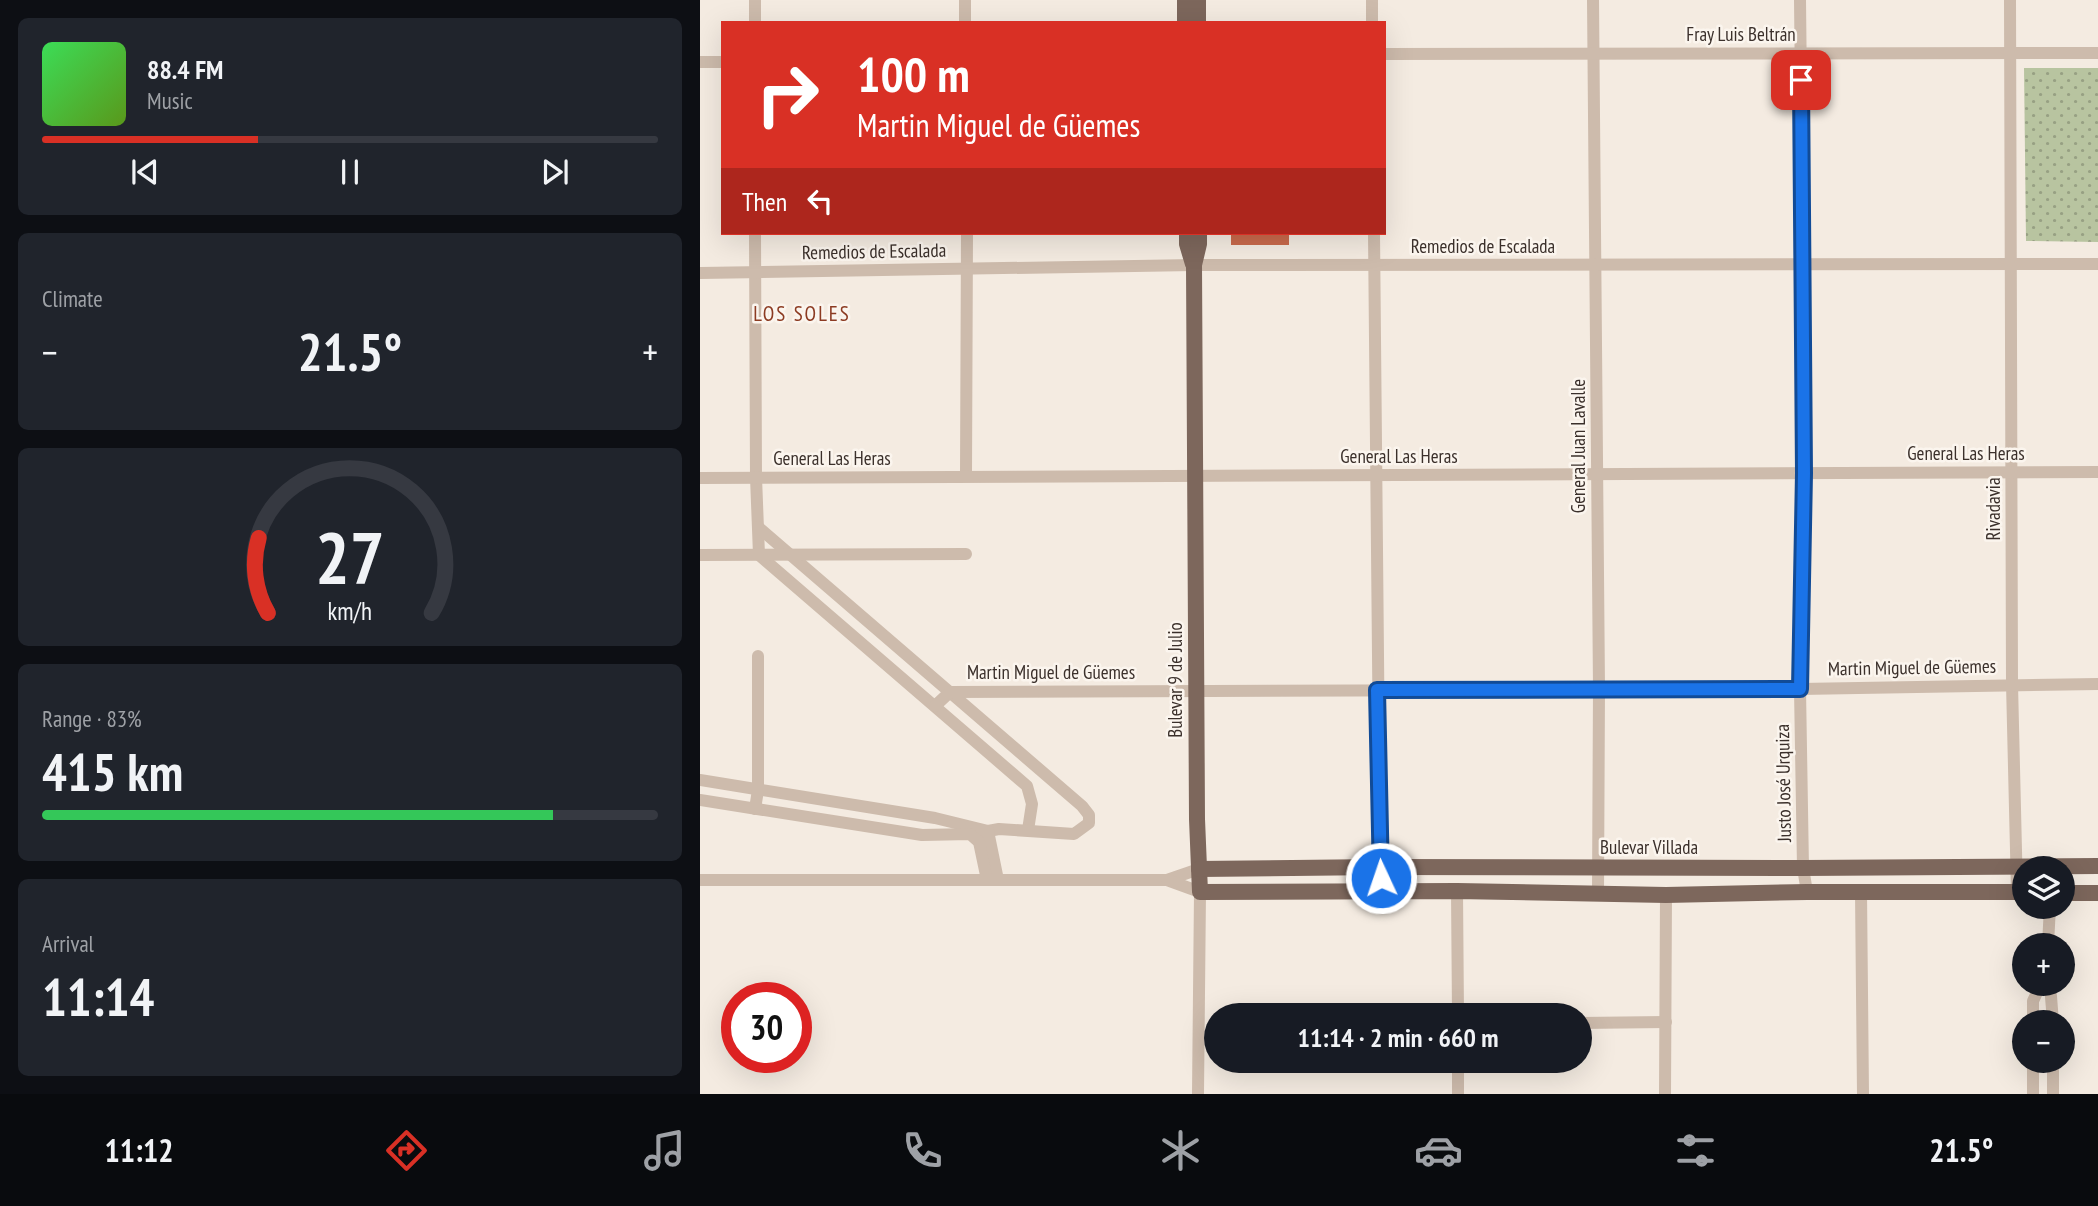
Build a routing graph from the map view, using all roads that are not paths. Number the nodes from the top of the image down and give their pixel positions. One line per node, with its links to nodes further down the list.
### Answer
1 (755, 0): 9 (street)
2 (965, 0): 10 (street)
3 (1185, 0): 11 (main road)
4 (1198, 0): 12 (main road)
5 (1372, 0): 13 (street)
6 (1593, 0): 18 (street, General Juan Lavalle)
7 (1800, 0): 14 (street, Justo José Urquiza)
8 (2010, 0): 15 (street, Rivadavia)
9 (755, 21)
10 (965, 21)
11 (1185, 21)
12 (1198, 21)
13 (1372, 21)
14 (1800, 53): 15 (street, Fray Luis Beltrán); 18 (street, Fray Luis Beltrán); 31 (street, Justo José Urquiza)
15 (2010, 53): 16 (street, Fray Luis Beltrán); 26 (street, Rivadavia)
16 (2098, 53)
17 (1386, 54): 18 (street, Fray Luis Beltrán)
18 (1594, 54): 30 (street, General Juan Lavalle)
19 (700, 62): 20 (street)
20 (721, 62)
21 (755, 235): 34 (street)
22 (967, 235): 32 (street)
23 (1187, 235): 28 (main road, Bulevar 9 de Julio)
24 (1199, 235): 28 (main road, Bulevar 9 de Julio)
25 (1374, 235): 29 (street)
26 (2012, 264): 27 (street, Remedios de Escalada); 31 (street, Remedios de Escalada); 35 (street, Rivadavia)
27 (2098, 264)
28 (1194, 265): 29 (street, Remedios de Escalada); 32 (street, Remedios de Escalada); 40 (main road, Bulevar 9 de Julio)
29 (1374, 265): 30 (street, Remedios de Escalada); 39 (street)
30 (1597, 265): 31 (street, Remedios de Escalada); 38 (street, General Juan Lavalle)
31 (1803, 265): 37 (street, Justo José Urquiza)
32 (967, 269): 34 (street, Remedios de Escalada); 42 (street)
33 (700, 273): 34 (street, Remedios de Escalada)
34 (755, 273): 41 (street)
35 (2012, 472): 36 (street, General Las Heras); 37 (street, General Las Heras); 50 (street, Rivadavia)
36 (2098, 472)
37 (1804, 473): 38 (street, General Las Heras); 53 (street, Justo José Urquiza)
38 (1597, 474): 39 (street, General Las Heras); 52 (street, General Juan Lavalle)
39 (1375, 475): 40 (street, General Las Heras); 54 (street)
40 (1194, 476): 42 (street, General Las Heras); 55 (main road, Bulevar 9 de Julio)
41 (756, 477): 42 (street, General Las Heras); 43 (street, General Las Heras); 44 (street)
42 (966, 477)
43 (700, 478)
44 (758, 527): 47 (street); 48 (street)
45 (966, 554): 48 (street)
46 (700, 555): 47 (street)
47 (759, 555): 48 (street); 57 (street)
48 (791, 555): 56 (street)
49 (758, 656): 59 (street)
50 (2012, 684): 51 (street, Martin Miguel de Güemes); 53 (street, Martin Miguel de Güemes); 65 (street, Rivadavia)
51 (2098, 684)
52 (1599, 688): 53 (street, Martin Miguel de Güemes); 54 (street, Martin Miguel de Güemes); 70 (street, General Juan Lavalle)
53 (1800, 689): 71 (street, Justo José Urquiza)
54 (1377, 690): 55 (street, Martin Miguel de Güemes); 69 (street)
55 (1196, 691): 56 (street, Martin Miguel de Güemes); 72 (main road, Bulevar 9 de Julio)
56 (950, 692): 57 (street, Martin Miguel de Güemes); 62 (street)
57 (934, 706): 62 (street)
58 (700, 780): 59 (street)
59 (758, 790): 61 (street); 63 (street)
60 (700, 800): 61 (street)
61 (755, 809): 64 (street)
62 (1028, 830): 63 (street)
63 (988, 831): 64 (street); 74 (street)
64 (979, 842): 74 (street)
65 (2016, 856)
66 (2012, 866): 71 (main road, Bulevar Villada)
67 (2075, 866): 68 (main road, Bulevar Villada)
68 (2098, 866)
69 (1380, 867): 70 (main road, Bulevar Villada); 72 (main road, Bulevar Villada); 76 (street)
70 (1597, 867): 71 (main road, Bulevar Villada); 79 (street, General Juan Lavalle)
71 (1803, 868): 80 (street, Justo José Urquiza)
72 (1199, 869): 75 (street); 78 (main road, Bulevar 9 de Julio)
73 (700, 880): 74 (street)
74 (993, 880): 75 (street)
75 (1167, 880): 78 (street)
76 (1383, 891): 77 (main road); 78 (main road)
77 (1457, 891): 79 (main road); 86 (street)
78 (1200, 892): 92 (street, Bulevar 9 de Julio)
79 (1598, 892): 85 (main road)
80 (1807, 892): 81 (main road); 85 (main road)
81 (1861, 892): 82 (main road); 95 (street)
82 (2012, 892)
83 (2075, 893): 84 (main road)
84 (2098, 893)
85 (1666, 895): 87 (street)
86 (1458, 1003)
87 (1666, 1022): 88 (street); 94 (street)
88 (1592, 1023)
89 (1458, 1073): 93 (street)
90 (2033, 1073): 96 (street)
91 (2053, 1073): 97 (street)
92 (1198, 1094)
93 (1458, 1094)
94 (1665, 1094)
95 (1863, 1094)
96 (2034, 1094)
97 (2053, 1094)

